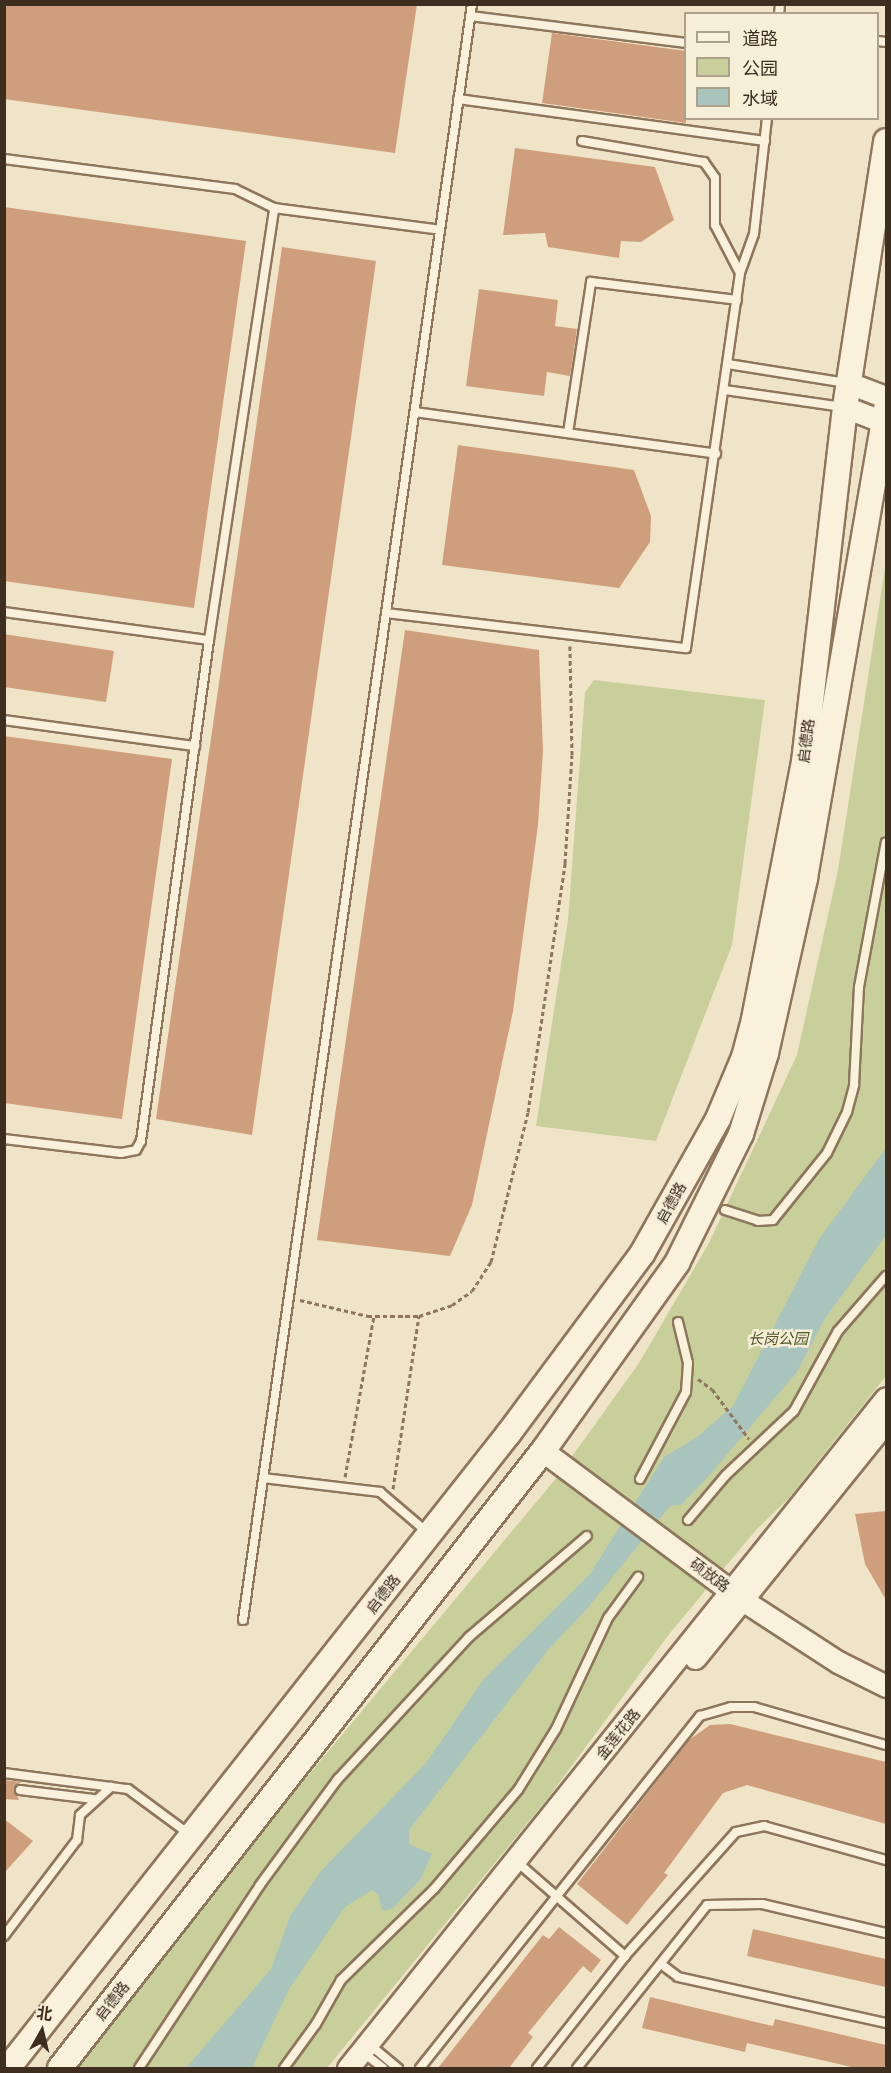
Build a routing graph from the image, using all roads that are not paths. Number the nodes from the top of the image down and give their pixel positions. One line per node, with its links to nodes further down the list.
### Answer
1 (472, 4): 2 (lane)
2 (470, 16): 3 (lane); 4 (lane)
3 (684, 43)
4 (458, 99): 7 (lane); 11 (lane)
5 (767, 120): 7 (lane)
6 (582, 141): 12 (lane)
7 (765, 141): 12 (lane)
8 (886, 141): 15 (main road, 启德路)
9 (4, 159): 10 (lane)
10 (274, 208): 11 (lane); 25 (lane)
11 (440, 230): 19 (lane)
12 (740, 273): 13 (lane)
13 (737, 300): 14 (lane); 21 (lane)
14 (728, 364): 15 (lane); 16 (lane)
15 (849, 383): 17 (street); 18 (main road, 启德路)
16 (725, 390): 18 (lane); 22 (lane)
17 (886, 397)
18 (845, 407): 20 (street); 39 (main road, 启德路)
19 (415, 412): 21 (lane); 24 (lane)
20 (886, 418): 35 (main road, 启德路)
21 (568, 433): 22 (lane)
22 (716, 454): 24 (lane)
23 (4, 612): 25 (lane)
24 (386, 613): 36 (lane)
25 (209, 640): 27 (lane)
26 (4, 720): 27 (lane)
27 (195, 746): 29 (lane)
28 (886, 842): 30 (lane)
29 (4, 1139)
30 (725, 1210)
31 (886, 1276): 38 (lane)
32 (678, 1322): 37 (lane)
33 (886, 1398): 42 (street, 金莲花路)
34 (886, 1421): 42 (street, 金莲花路)
35 (543, 1451): 42 (street, 硕放路); 61 (main road, 启德路)
36 (263, 1478): 39 (lane); 43 (lane)
37 (640, 1479)
38 (687, 1520)
39 (430, 1534): 50 (main road, 启德路)
40 (587, 1536): 62 (lane)
41 (638, 1577): 63 (lane)
42 (737, 1595): 44 (street, 硕放路); 52 (street, 金莲花路)
43 (243, 1620)
44 (886, 1686)
45 (886, 1745): 53 (lane)
46 (4, 1773): 47 (lane)
47 (111, 1787): 49 (lane); 50 (lane)
48 (20, 1790): 49 (lane)
49 (93, 1799): 55 (lane)
50 (192, 1836): 60 (main road, 启德路)
51 (886, 1860): 56 (lane)
52 (520, 1866): 53 (lane); 59 (street, 金莲花路)
53 (556, 1898): 56 (lane); 66 (lane)
54 (886, 1933): 57 (lane)
55 (4, 1936)
56 (625, 1956): 67 (lane)
57 (661, 1964): 58 (lane); 68 (lane)
58 (886, 2023)
59 (370, 2057): 64 (street, 金莲花路); 65 (lane)
60 (8, 2068)
61 (60, 2068)
62 (139, 2068)
63 (284, 2068)
64 (348, 2068)
65 (398, 2068)
66 (420, 2068)
67 (537, 2068)
68 (577, 2068)

